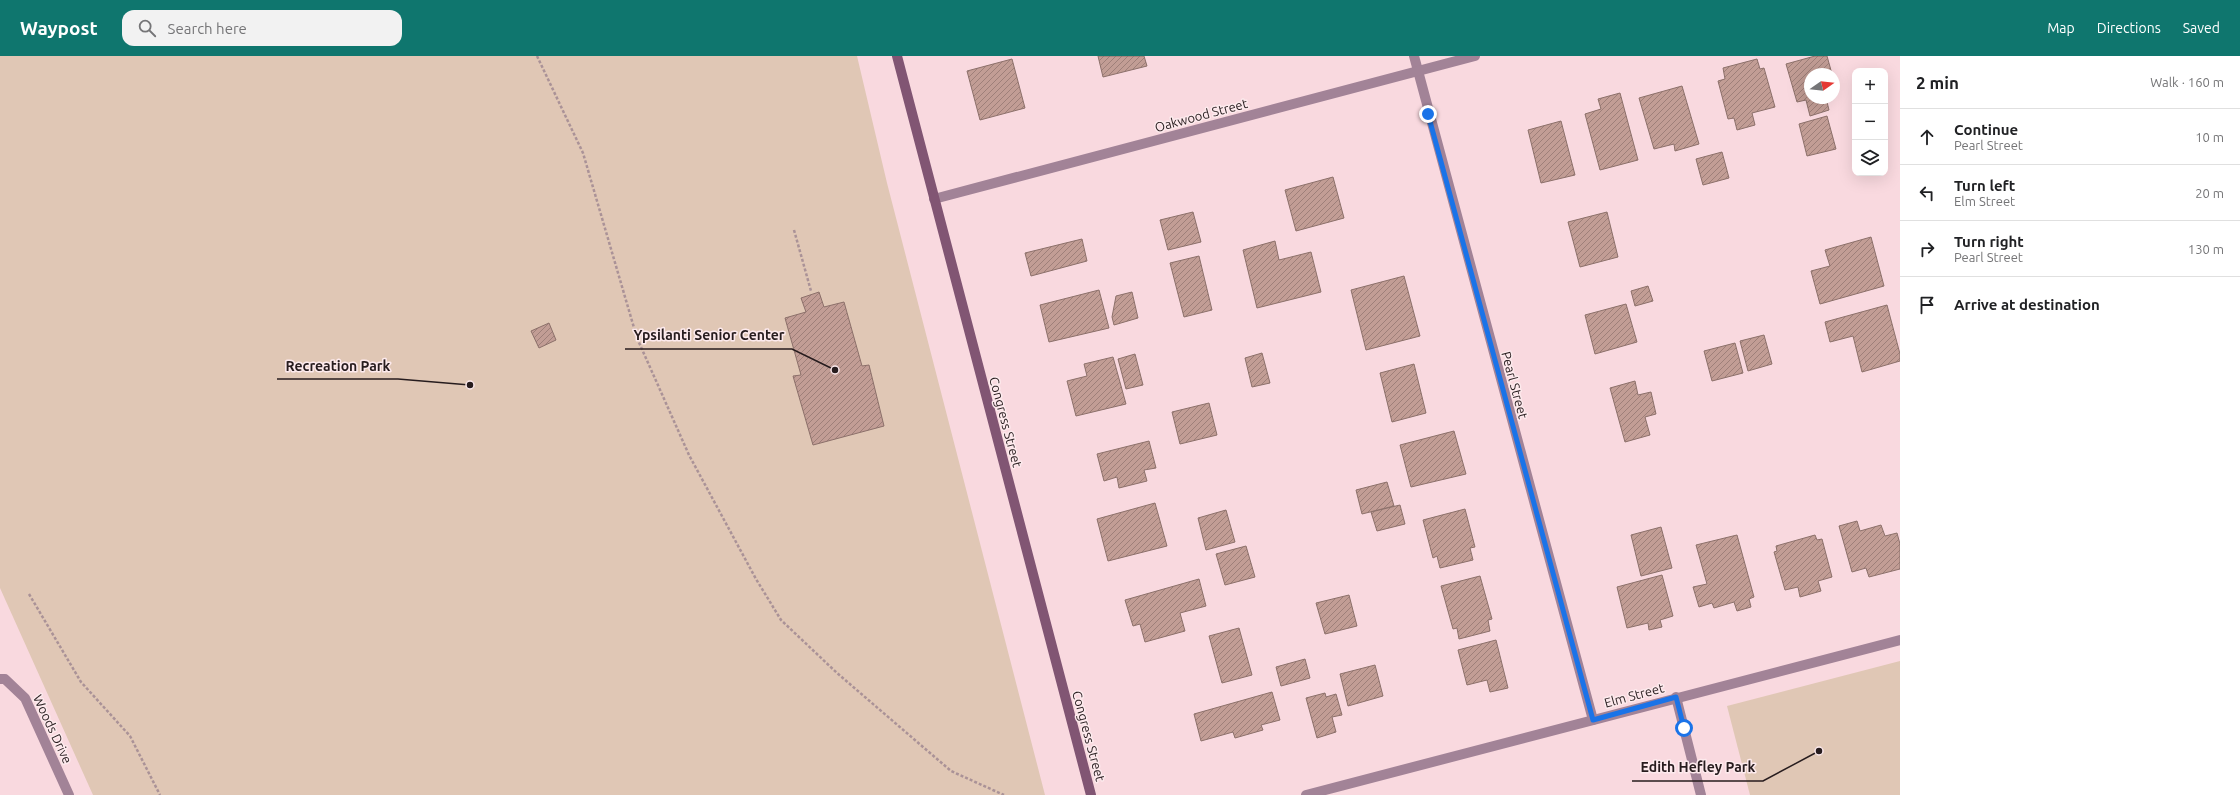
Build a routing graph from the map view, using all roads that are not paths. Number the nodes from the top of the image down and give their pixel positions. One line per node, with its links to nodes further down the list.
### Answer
1 (897, 56): 5 (street, Congress Street)
2 (1414, 56): 4 (street, Pearl Street)
3 (1475, 56): 4 (street, Oakwood Street)
4 (1418, 71): 5 (street, Oakwood Street); 9 (street, Pearl Street)
5 (934, 199): 11 (street, Congress Street)
6 (1900, 640): 8 (street, Elm Street)
7 (2, 679): 10 (street, Woods Drive)
8 (1676, 697): 9 (street, Elm Street); 13 (street)
9 (1593, 720): 12 (street, Elm Street)
10 (69, 795)
11 (1091, 795)
12 (1306, 795)
13 (1701, 795)

